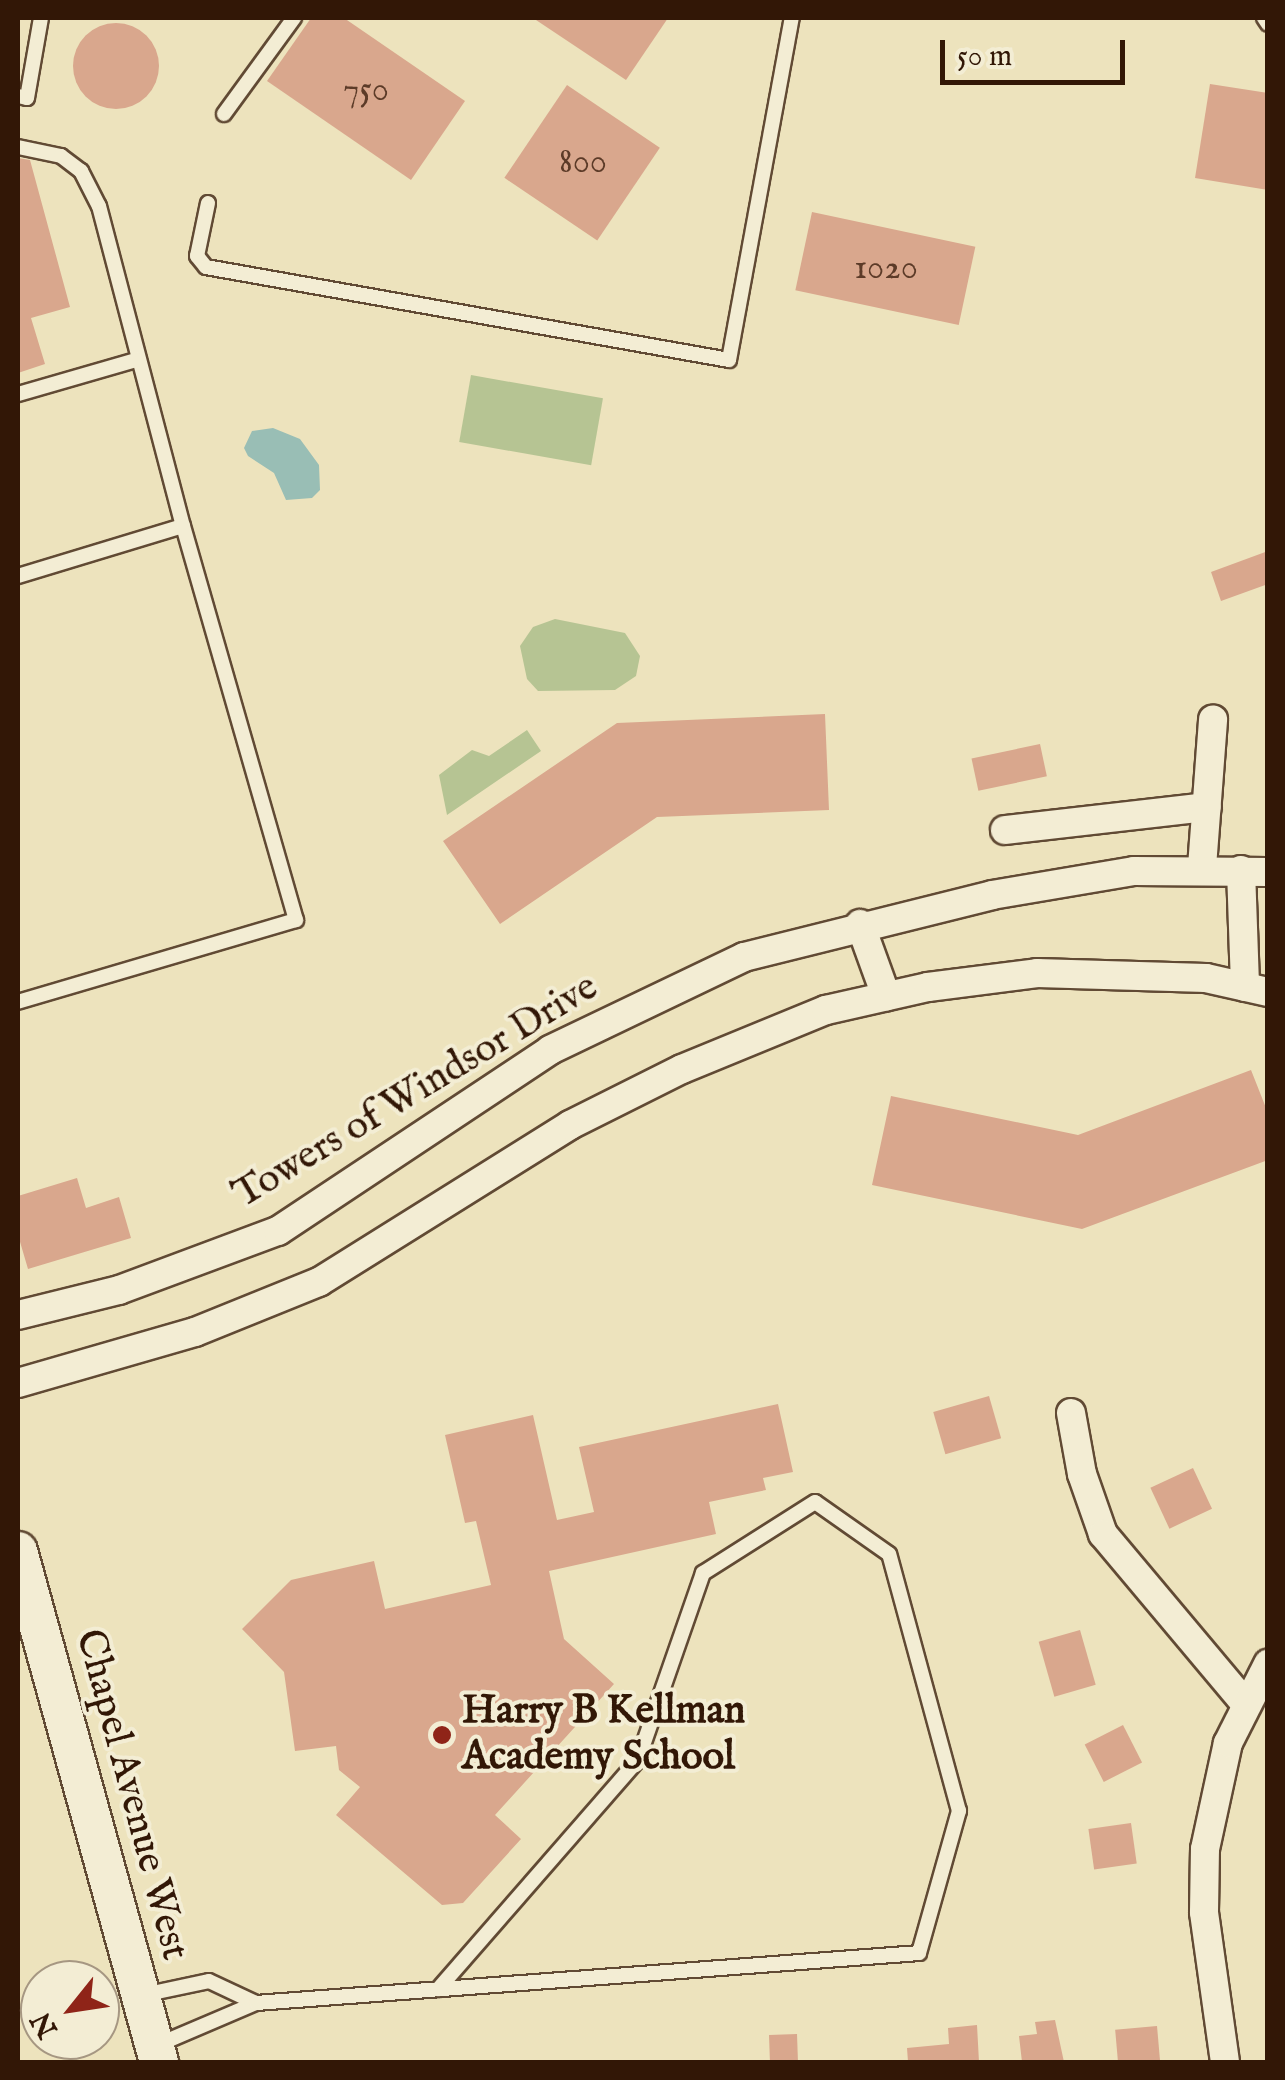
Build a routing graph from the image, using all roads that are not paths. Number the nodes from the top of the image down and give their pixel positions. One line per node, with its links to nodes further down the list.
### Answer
1 (41, 18): 4 (lane)
2 (294, 18): 5 (lane)
3 (792, 18): 7 (lane)
4 (18, 96)
5 (224, 114)
6 (18, 147): 8 (lane)
7 (208, 203)
8 (136, 360): 9 (lane); 10 (lane)
9 (18, 394)
10 (183, 526): 11 (lane); 20 (lane)
11 (18, 576)
12 (1213, 719): 13 (street)
13 (1206, 806): 14 (street); 15 (street)
14 (1006, 830)
15 (1202, 868): 16 (street, Towers of Windsor Drive); 17 (street, Towers of Windsor Drive)
16 (1254, 871): 18 (street)
17 (860, 924): 19 (street); 21 (street, Towers of Windsor Drive)
18 (1256, 990): 19 (street)
19 (886, 996): 22 (street)
20 (18, 1002)
21 (18, 1315)
22 (18, 1383)
23 (1071, 1413): 27 (street)
24 (18, 1551): 25 (main road, Chapel Avenue West)
25 (25, 1605): 29 (main road, Chapel Avenue West)
26 (1268, 1664): 27 (street)
27 (1245, 1703): 32 (street)
28 (438, 1989): 28 (lane); 30 (lane)
29 (140, 1995): 30 (lane); 31 (main road, Chapel Avenue West)
30 (256, 2003): 31 (lane)
31 (156, 2054)
32 (1226, 2062)

